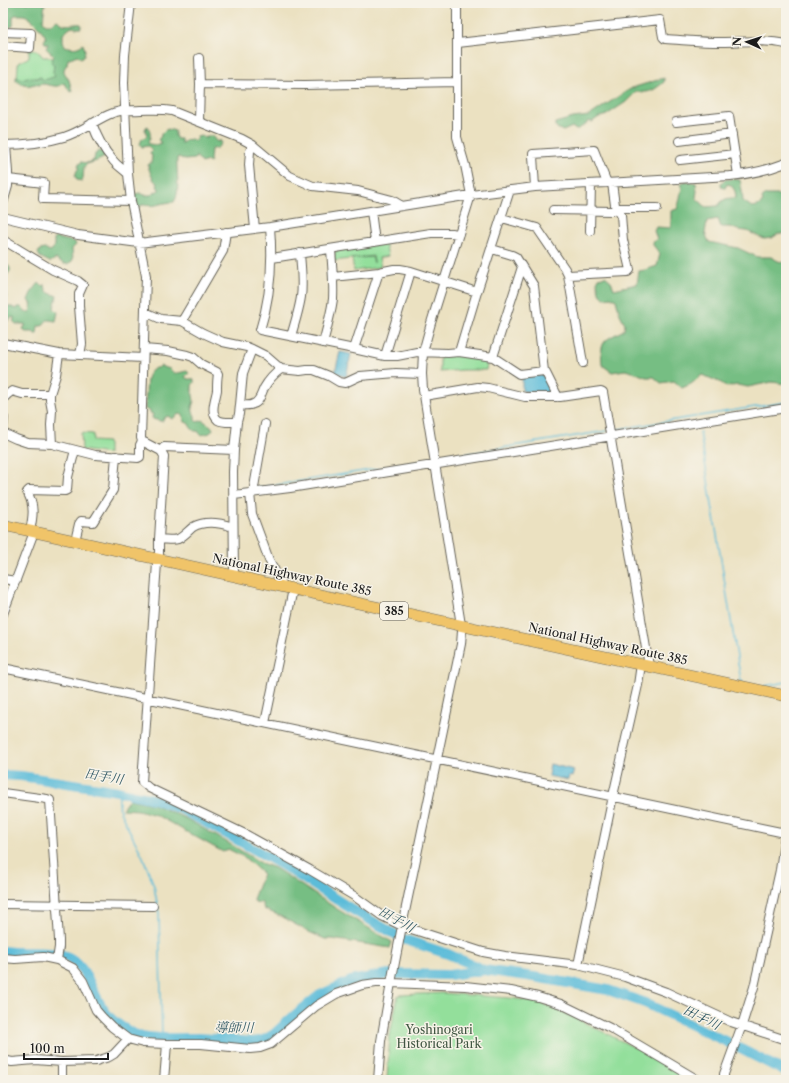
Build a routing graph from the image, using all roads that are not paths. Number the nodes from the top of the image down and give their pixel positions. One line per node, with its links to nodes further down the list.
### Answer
1 (131, 3): 10 (street)
2 (457, 3): 4 (street)
3 (3, 32): 6 (street)
4 (458, 43): 5 (street); 8 (street)
5 (786, 44)
6 (3, 46)
7 (199, 58): 9 (street)
8 (457, 82): 9 (street); 28 (street)
9 (200, 84): 11 (street)
10 (126, 110): 11 (street); 13 (street); 21 (street)
11 (199, 122): 17 (street)
12 (676, 122): 14 (street)
13 (92, 123): 16 (street); 21 (street)
14 (732, 134): 15 (street); 18 (street)
15 (678, 141)
16 (4, 145): 23 (street)
17 (253, 146): 31 (street); 40 (street)
18 (735, 154): 19 (street); 22 (street)
19 (680, 160)
20 (786, 163): 22 (street)
21 (128, 174): 29 (street)
22 (738, 175): 24 (street)
23 (8, 179): 29 (street); 30 (street)
24 (610, 183): 25 (street); 26 (street); 34 (street)
25 (591, 184): 26 (street); 36 (street)
26 (535, 187): 27 (street)
27 (510, 190): 28 (street); 38 (street)
28 (471, 195): 31 (street); 43 (street)
29 (131, 201): 46 (street)
30 (3, 203)
31 (402, 206): 35 (street)
32 (657, 208): 34 (street)
33 (554, 210): 36 (street)
34 (615, 210): 36 (street); 54 (street)
35 (371, 211): 39 (street); 45 (street)
36 (591, 211): 42 (street)
37 (3, 217): 46 (street)
38 (502, 218): 48 (street); 54 (street)
39 (270, 227): 40 (street); 50 (street)
40 (255, 229): 41 (street)
41 (226, 232): 46 (street); 59 (street)
42 (590, 232)
43 (459, 234): 45 (street); 56 (street)
44 (3, 240): 69 (street)
45 (375, 242): 47 (street)
46 (139, 243): 58 (street)
47 (331, 249): 49 (street); 55 (street)
48 (492, 249): 51 (street); 57 (street)
49 (300, 254): 50 (street); 60 (street)
50 (272, 258): 60 (street)
51 (522, 267): 71 (street); 74 (street)
52 (411, 271): 53 (street); 56 (street); 70 (street)
53 (379, 272): 55 (street); 63 (street)
54 (568, 275): 72 (street)
55 (333, 277): 62 (street)
56 (444, 281): 57 (street); 65 (street)
57 (477, 292): 66 (street)
58 (145, 312): 59 (street); 68 (street)
59 (182, 321): 64 (street)
60 (291, 336): 62 (street)
61 (3, 343): 67 (street)
62 (323, 343): 63 (street)
63 (354, 349): 70 (street)
64 (252, 350): 73 (street); 80 (street)
65 (423, 352): 66 (street); 70 (street); 75 (street)
66 (459, 352): 71 (street)
67 (59, 354): 69 (street); 76 (street)
68 (143, 354): 69 (street); 83 (street); 88 (street)
69 (80, 355)
70 (385, 356)
71 (493, 357): 74 (street)
72 (583, 363)
73 (281, 369): 75 (street); 80 (street)
74 (544, 372): 78 (street)
75 (422, 374): 77 (street)
76 (50, 394): 79 (street); 89 (street)
77 (424, 396): 78 (street); 94 (street)
78 (558, 397): 87 (street)
79 (3, 399)
80 (240, 405): 83 (street)
81 (786, 408): 87 (street)
82 (3, 416): 85 (street)
83 (237, 422): 92 (street)
84 (266, 424): 95 (street)
85 (3, 429)
86 (3, 433): 89 (street)
87 (611, 436): 94 (street); 109 (street)
88 (142, 441): 91 (street); 93 (street)
89 (52, 444): 90 (street)
90 (75, 450): 93 (street); 99 (street)
91 (161, 450): 92 (street); 100 (street)
92 (234, 450): 96 (street)
93 (116, 456): 101 (street)
94 (435, 464): 95 (street); 108 (street)
95 (251, 493): 96 (street); 106 (street)
96 (234, 495): 98 (street)
97 (3, 525): 99 (highway, National Highway Route 385 / 385)
98 (233, 527): 100 (street); 103 (street)
99 (32, 531): 101 (highway, National Highway Route 385 / 385); 105 (street)
100 (159, 539): 102 (street)
101 (75, 541): 102 (highway, National Highway Route 385 / 385)
102 (159, 559): 103 (highway, National Highway Route 385 / 385); 112 (street)
103 (234, 576): 106 (highway, National Highway Route 385 / 385)
104 (3, 579): 105 (street)
105 (16, 581): 107 (street)
106 (288, 588): 108 (highway, National Highway Route 385 / 385); 113 (street)
107 (3, 614)
108 (461, 625): 109 (highway, National Highway Route 385 / 385); 114 (street)
109 (645, 665): 111 (highway, National Highway Route 385 / 385); 116 (street)
110 (3, 668): 112 (street)
111 (786, 696)
112 (148, 698): 113 (street); 122 (street)
113 (266, 723): 114 (street)
114 (437, 760): 116 (street); 122 (street)
115 (3, 793): 120 (street)
116 (613, 796): 117 (street); 125 (street)
117 (786, 831): 118 (street)
118 (783, 871): 127 (street)
119 (3, 904): 120 (street)
120 (56, 904): 121 (street); 124 (street)
121 (153, 906)
122 (402, 926): 125 (street); 126 (street)
123 (3, 958): 124 (street)
124 (57, 960): 128 (street)
125 (578, 965): 127 (street)
126 (391, 983): 130 (street); 134 (street); 137 (street)
127 (742, 1025): 129 (street); 133 (street)
128 (128, 1039): 130 (street); 132 (street)
129 (786, 1040)
130 (167, 1044): 136 (street)
131 (3, 1060): 132 (street)
132 (62, 1062): 135 (street)
133 (724, 1077)
134 (689, 1078): 138 (street)
135 (62, 1080)
136 (164, 1080)
137 (378, 1080)
138 (698, 1080)

